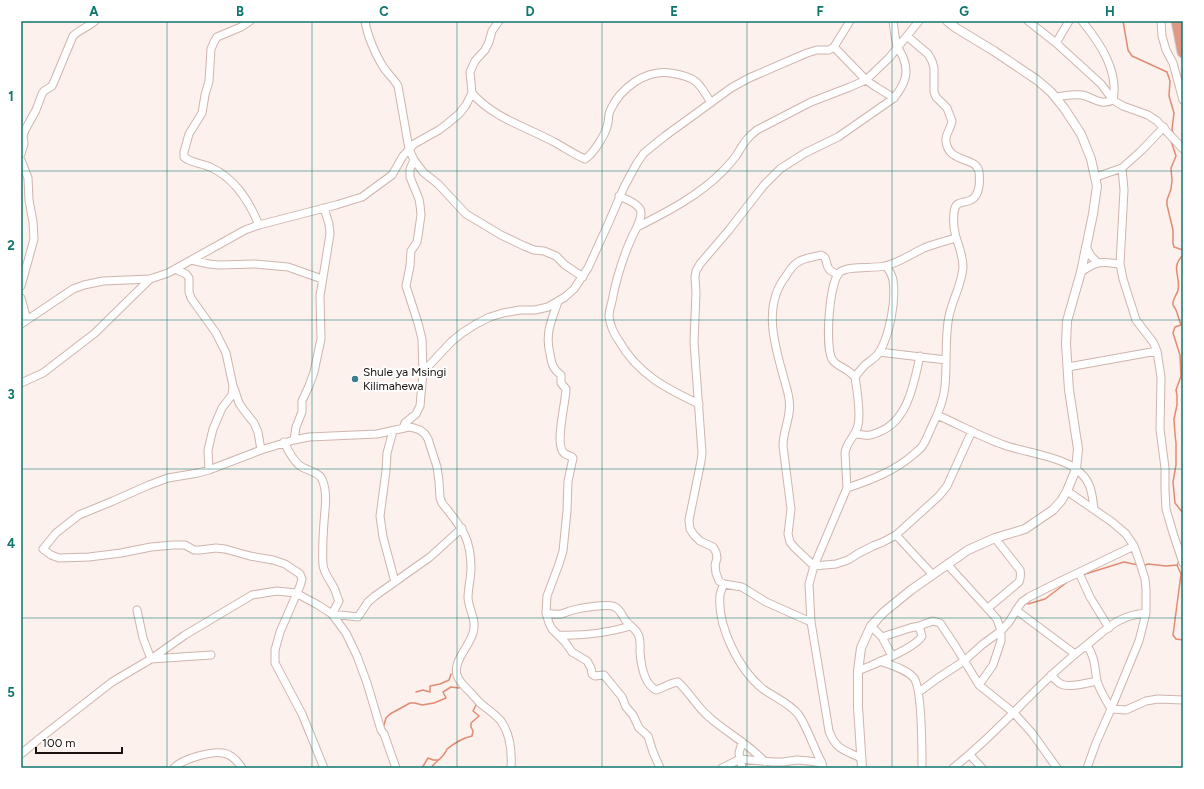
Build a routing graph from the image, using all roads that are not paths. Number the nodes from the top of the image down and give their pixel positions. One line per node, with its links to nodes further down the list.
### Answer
1 (95, 21): 29 (street)
2 (250, 21): 36 (street)
3 (365, 21): 27 (street)
4 (499, 21): 20 (street)
5 (850, 21): 16 (street)
6 (893, 21): 17 (street)
7 (920, 21): 14 (street)
8 (947, 21): 21 (street)
9 (1028, 21): 15 (street)
10 (1069, 21): 15 (street)
11 (1082, 21): 23 (street)
12 (1160, 21): 24 (street)
13 (1177, 21): 18 (highway)
14 (907, 36): 17 (street); 38 (street)
15 (1056, 42): 23 (street)
16 (834, 47): 19 (street); 25 (street)
17 (898, 48): 19 (street); 22 (street)
18 (1183, 52)
19 (866, 80): 22 (street); 37 (street)
20 (472, 93): 25 (street); 27 (street)
21 (1055, 97): 23 (street); 33 (street)
22 (894, 98): 63 (street)
23 (1113, 100): 26 (street)
24 (1183, 100)
25 (711, 102): 34 (street)
26 (1164, 127): 28 (street); 32 (street)
27 (409, 148): 31 (street); 35 (street)
28 (1183, 149)
29 (21, 154)
30 (21, 160): 50 (street)
31 (414, 160): 47 (street); 59 (street)
32 (1122, 168): 33 (street); 42 (street)
33 (1096, 177): 39 (street)
34 (619, 196): 37 (street); 47 (street)
35 (324, 208): 36 (street); 49 (street)
36 (259, 225): 40 (street)
37 (637, 226): 63 (street)
38 (956, 238): 43 (street); 57 (street)
39 (1086, 247): 41 (street); 45 (street)
40 (191, 260): 44 (street); 49 (street)
41 (1097, 262): 42 (street); 45 (street)
42 (1120, 264): 55 (street)
43 (886, 266): 46 (street); 54 (street)
44 (175, 269): 48 (street); 62 (street)
45 (1080, 272): 58 (street)
46 (838, 275): 60 (street); 83 (street)
47 (583, 277): 52 (street)
48 (150, 278): 53 (street); 61 (street)
49 (322, 279): 69 (street)
50 (21, 286)
51 (21, 298): 53 (street)
52 (558, 302): 59 (street); 92 (street)
53 (24, 322)
54 (879, 352): 56 (street); 60 (street)
55 (1157, 352): 58 (street); 81 (street)
56 (920, 356): 57 (street); 68 (street)
57 (946, 360): 64 (street)
58 (1068, 367): 72 (street)
59 (423, 372): 65 (street)
60 (855, 377): 68 (street)
61 (21, 383)
62 (233, 386): 71 (street); 73 (street)
63 (699, 404): 87 (street)
64 (938, 415): 67 (street); 74 (street)
65 (403, 428): 66 (street); 77 (street)
66 (393, 431): 69 (street); 86 (street)
67 (972, 431): 72 (street); 78 (street)
68 (855, 434): 74 (street)
69 (294, 440): 70 (street)
70 (284, 442): 71 (street); 94 (street)
71 (261, 450): 73 (street)
72 (1076, 469): 75 (street); 76 (street)
73 (209, 470): 88 (street)
74 (847, 488): 83 (street)
75 (1067, 491): 76 (street); 79 (street)
76 (1094, 509): 80 (street)
77 (462, 528): 86 (street); 130 (street)
78 (896, 535): 83 (street); 85 (street)
79 (995, 538): 82 (street); 89 (street)
80 (1134, 546): 84 (street); 93 (street)
81 (1183, 561)
82 (948, 564): 85 (street); 89 (street)
83 (814, 566): 95 (street)
84 (1079, 573): 91 (street); 99 (street)
85 (932, 574): 97 (street)
86 (395, 582): 94 (street)
87 (724, 584): 95 (street); 125 (street)
88 (296, 593): 94 (street); 107 (street); 128 (street)
89 (988, 608): 100 (street)
90 (137, 610): 107 (street)
91 (1016, 610): 100 (street); 104 (street)
92 (546, 613): 96 (street); 101 (street)
93 (1146, 613): 99 (street); 116 (street)
94 (332, 614): 129 (street)
95 (811, 622): 121 (street)
96 (631, 626): 101 (street); 118 (street)
97 (871, 626): 102 (street); 110 (street)
98 (919, 626): 102 (street); 106 (street); 109 (street)
99 (1109, 628): 103 (street)
100 (1001, 631): 109 (street); 113 (street)
101 (558, 635): 131 (street)
102 (882, 637): 106 (street)
103 (1087, 645): 104 (street); 112 (street)
104 (1075, 654): 111 (street)
105 (212, 655): 107 (street)
106 (892, 656): 108 (street)
107 (151, 659): 119 (street)
108 (880, 661): 110 (street); 114 (street)
109 (964, 661): 113 (street); 114 (street)
110 (858, 671): 121 (street)
111 (1051, 675): 112 (street); 117 (street)
112 (1097, 681): 116 (street)
113 (979, 685): 117 (street)
114 (919, 692): 135 (street)
115 (1182, 701): 116 (street)
116 (1111, 709): 139 (street)
117 (1014, 713): 120 (street); 138 (street)
118 (742, 742): 122 (street); 123 (street)
119 (21, 754)
120 (970, 755): 136 (street); 137 (street)
121 (861, 758): 134 (street)
122 (740, 759): 123 (street); 132 (street); 133 (street)
123 (765, 762): 124 (street)
124 (782, 765): 125 (street)
125 (822, 765)
126 (174, 768): 127 (street)
127 (242, 768)
128 (324, 768)
129 (396, 768)
130 (511, 768)
131 (660, 768)
132 (722, 768)
133 (742, 768)
134 (862, 768)
135 (922, 768)
136 (954, 768)
137 (982, 768)
138 (1057, 768)
139 (1087, 768)

